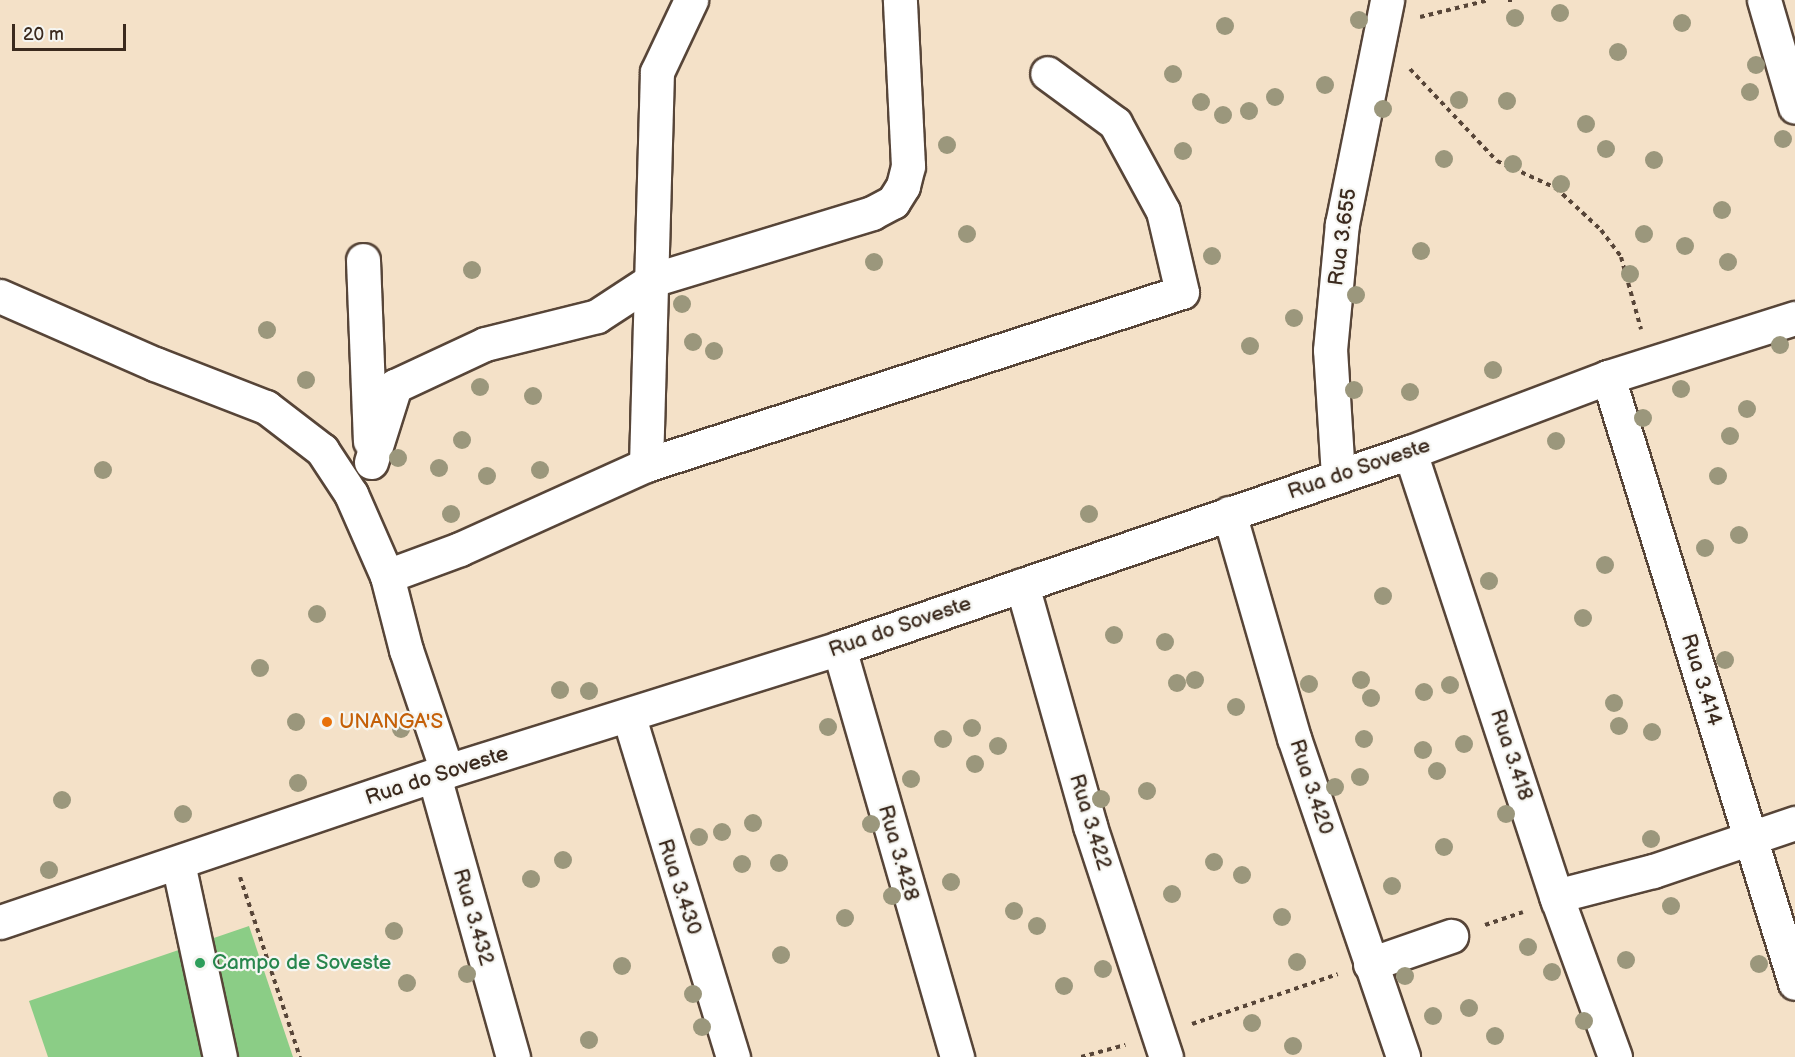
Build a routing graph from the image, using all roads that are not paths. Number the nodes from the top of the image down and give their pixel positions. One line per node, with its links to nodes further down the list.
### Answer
1 (691, 0): 8 (street)
2 (900, 0): 8 (street)
3 (1764, 0): 6 (street)
4 (1382, 18): 15 (street, Rua 3.655)
5 (1047, 73): 14 (street)
6 (1795, 107)
7 (363, 260): 13 (street)
8 (652, 280): 13 (street); 14 (street)
9 (0, 296): 16 (street, Rua 3.432)
10 (1795, 318): 11 (street, Rua do Soveste)
11 (1608, 378): 12 (street, Rua do Soveste); 24 (street, Rua 3.414)
12 (1410, 452): 15 (street, Rua do Soveste); 26 (street, Rua 3.418)
13 (371, 462): 16 (street)
14 (646, 465): 18 (street)
15 (1338, 476): 17 (street, Rua do Soveste)
16 (351, 494): 18 (street, Rua 3.432)
17 (1229, 513): 19 (street, Rua do Soveste); 29 (street, Rua 3.420)
18 (387, 576): 22 (street, Rua 3.432)
19 (1022, 585): 20 (street, Rua do Soveste); 31 (street, Rua 3.422)
20 (839, 648): 21 (street, Rua do Soveste); 35 (street, Rua 3.428)
21 (629, 717): 22 (street, Rua do Soveste); 34 (street, Rua 3.430)
22 (441, 774): 25 (street, Rua do Soveste); 33 (street, Rua 3.432)
23 (1795, 823): 24 (street)
24 (1749, 836): 26 (street); 30 (street, Rua 3.414)
25 (177, 863): 27 (street, Rua do Soveste); 32 (street)
26 (1557, 898): 37 (street, Rua 3.418)
27 (0, 922)
28 (1451, 936): 29 (street)
29 (1370, 964): 36 (street, Rua 3.420)
30 (1795, 983)
31 (1162, 1046)
32 (220, 1057)
33 (513, 1057)
34 (733, 1057)
35 (957, 1057)
36 (1403, 1057)
37 (1615, 1057)

